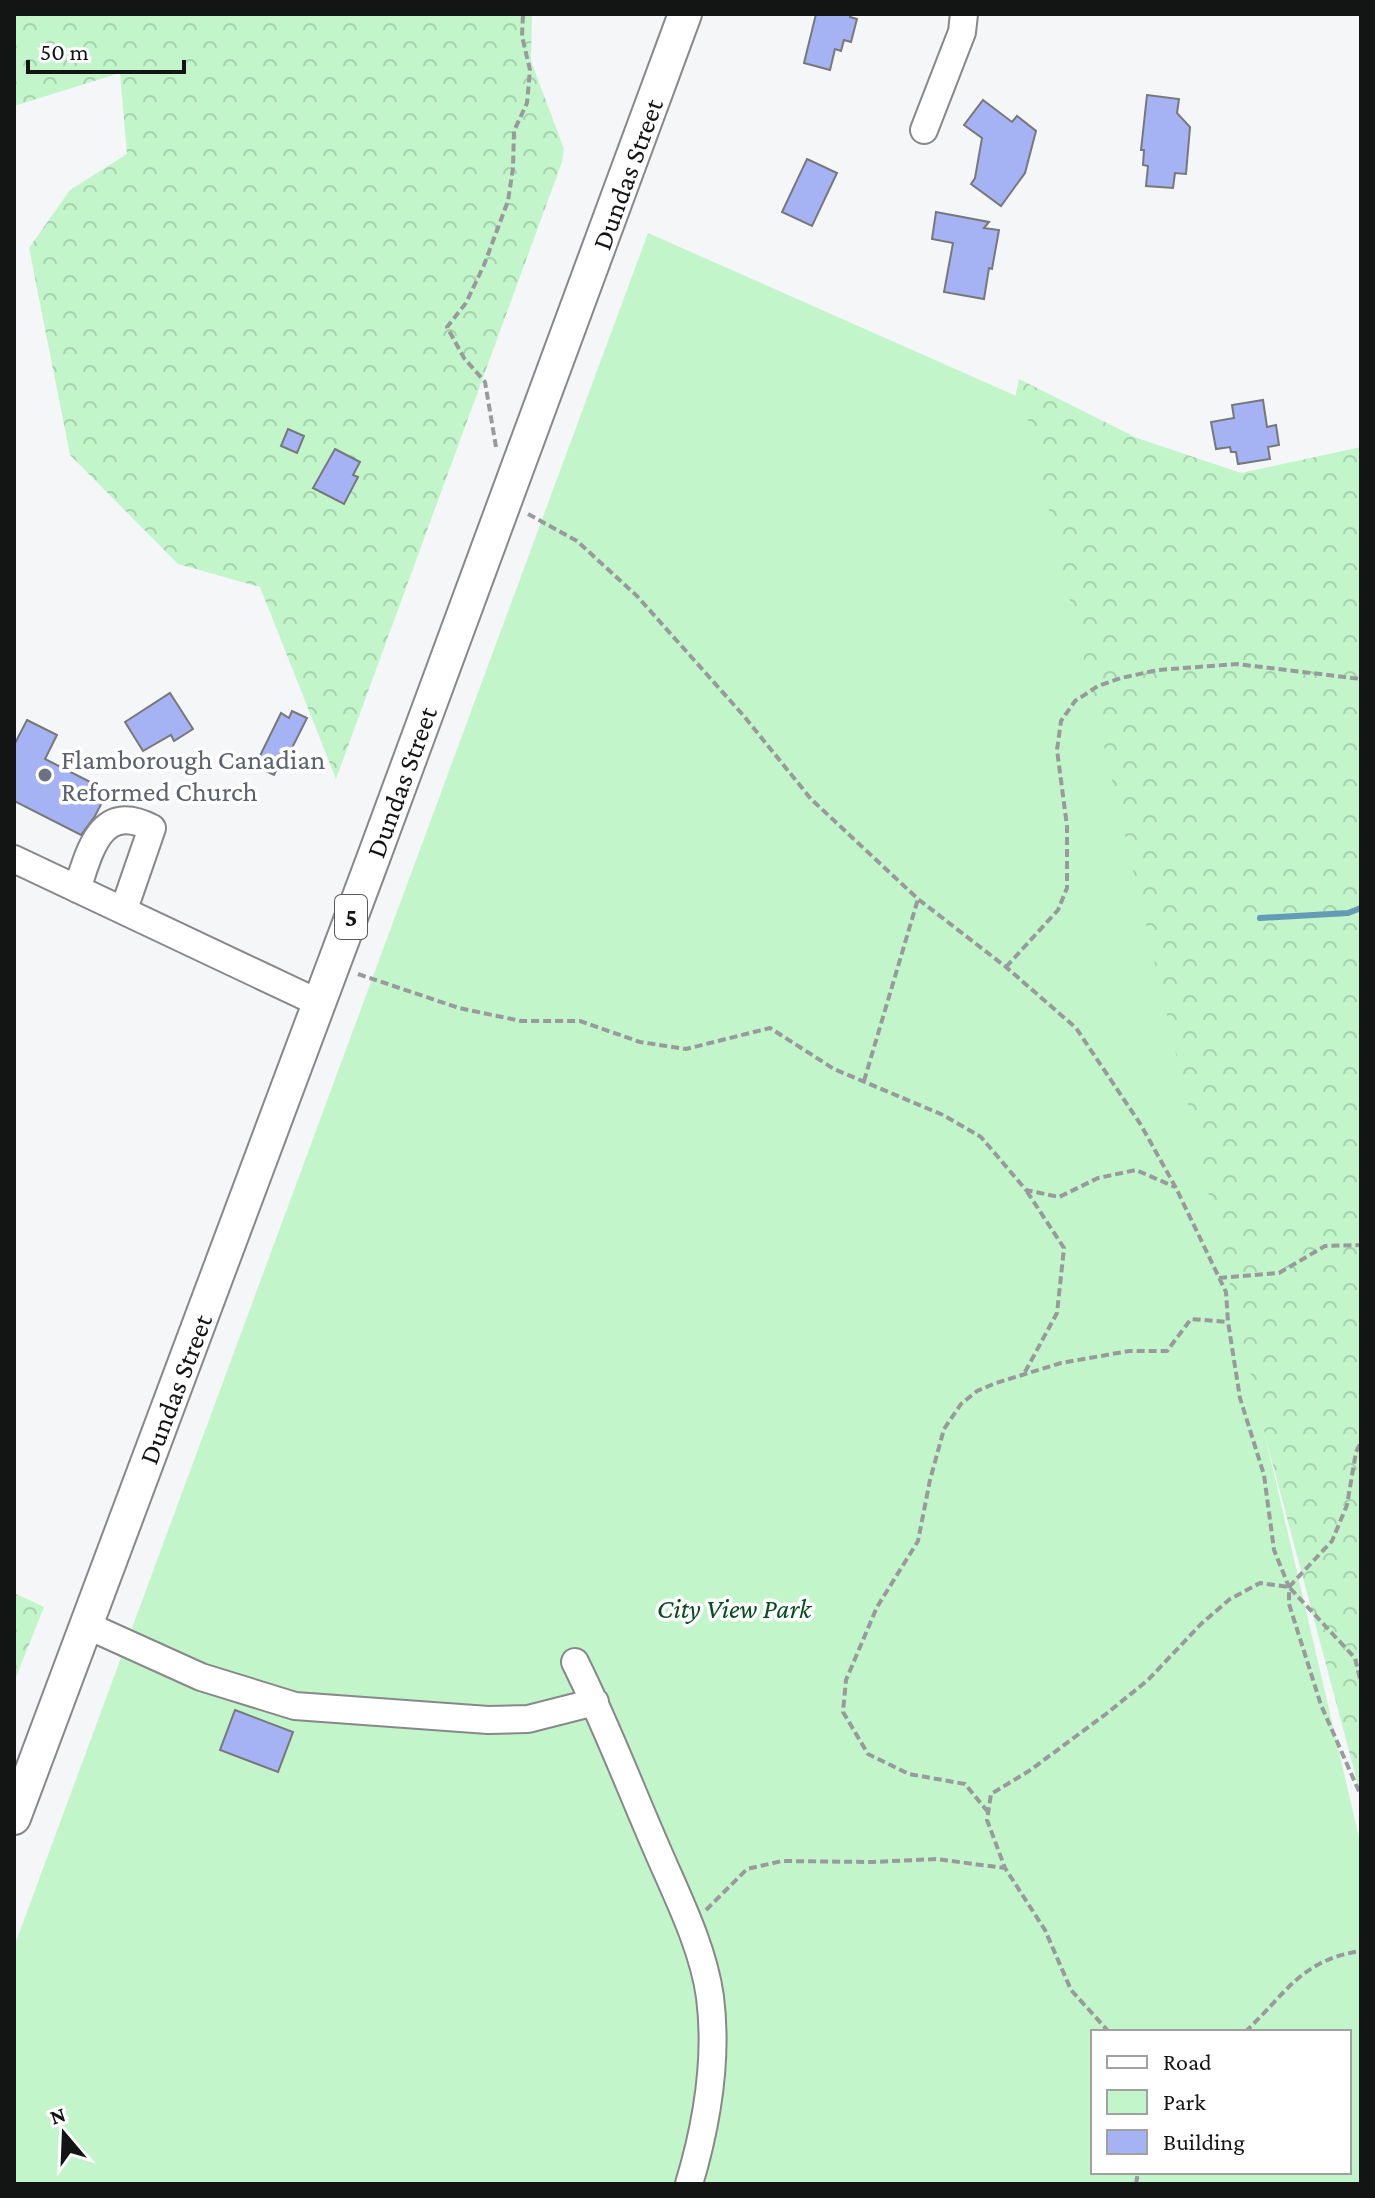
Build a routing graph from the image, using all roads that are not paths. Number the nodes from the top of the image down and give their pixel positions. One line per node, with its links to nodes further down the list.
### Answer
1 (685, 14): 7 (main road, Dundas Street / 5)
2 (964, 14): 3 (lane)
3 (924, 130)
4 (14, 859): 5 (lane)
5 (77, 889): 6 (lane); 6 (lane)
6 (124, 909): 7 (lane)
7 (319, 1003): 8 (main road, Dundas Street / 5)
8 (86, 1625): 10 (lane); 11 (main road, Dundas Street / 5)
9 (575, 1662): 10 (lane)
10 (595, 1702): 12 (lane)
11 (14, 1818)
12 (689, 2184)

